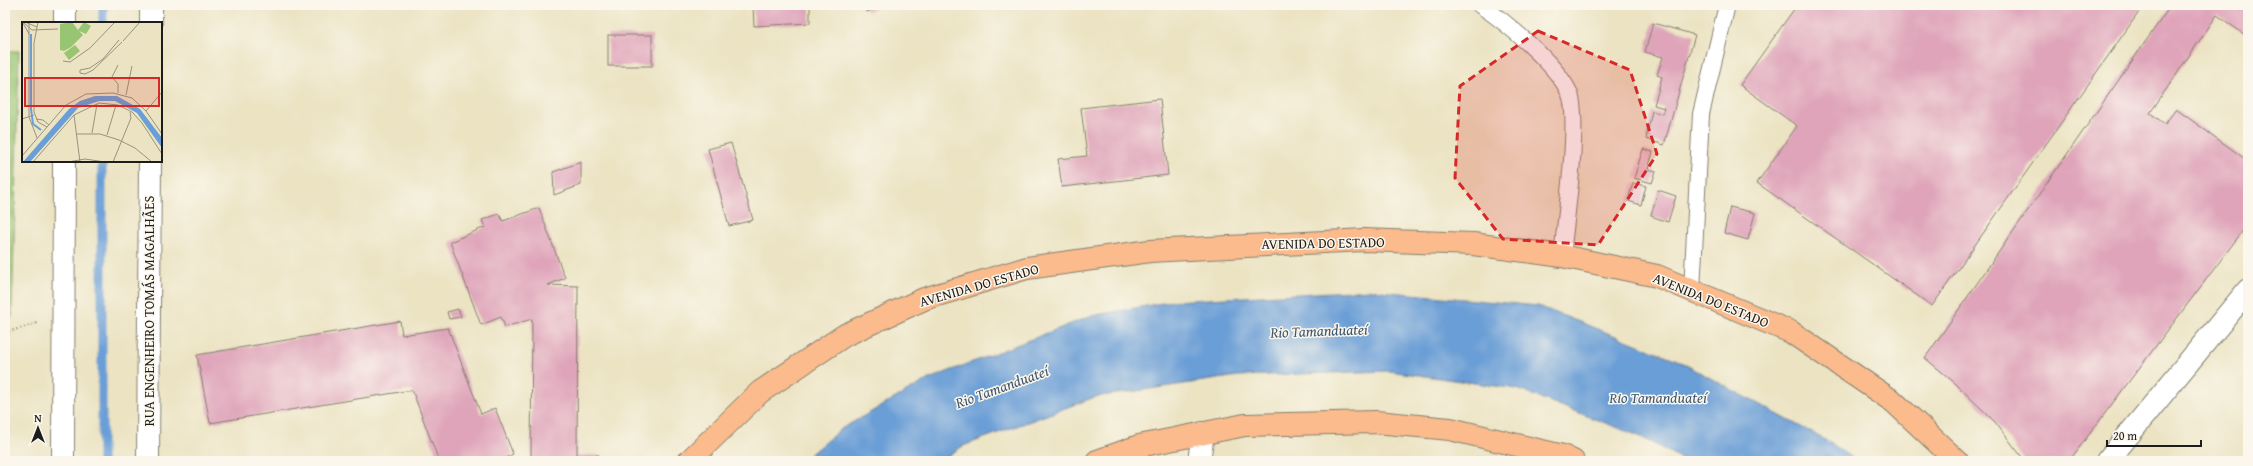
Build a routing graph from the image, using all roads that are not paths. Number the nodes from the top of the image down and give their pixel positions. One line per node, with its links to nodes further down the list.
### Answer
1 (65, 5): 5 (street)
2 (151, 5): 6 (street)
3 (1480, 5): 9 (lane)
4 (1727, 5): 11 (lane)
5 (65, 22)
6 (151, 22)
7 (64, 162): 14 (street)
8 (150, 162): 15 (street, RUA ENGENHEIRO TOMÁS MAGALHÃES)
9 (1562, 256): 11 (highway, AVENIDA DO ESTADO); 16 (highway, AVENIDA DO ESTADO)
10 (2248, 290): 21 (street)
11 (1692, 291): 20 (highway, AVENIDA DO ESTADO)
12 (1203, 433): 13 (highway); 17 (highway); 18 (street)
13 (1529, 455): 19 (highway)
14 (62, 461)
15 (148, 461)
16 (689, 461)
17 (1097, 461)
18 (1199, 461)
19 (1573, 461)
20 (1957, 461)
21 (2107, 461)

